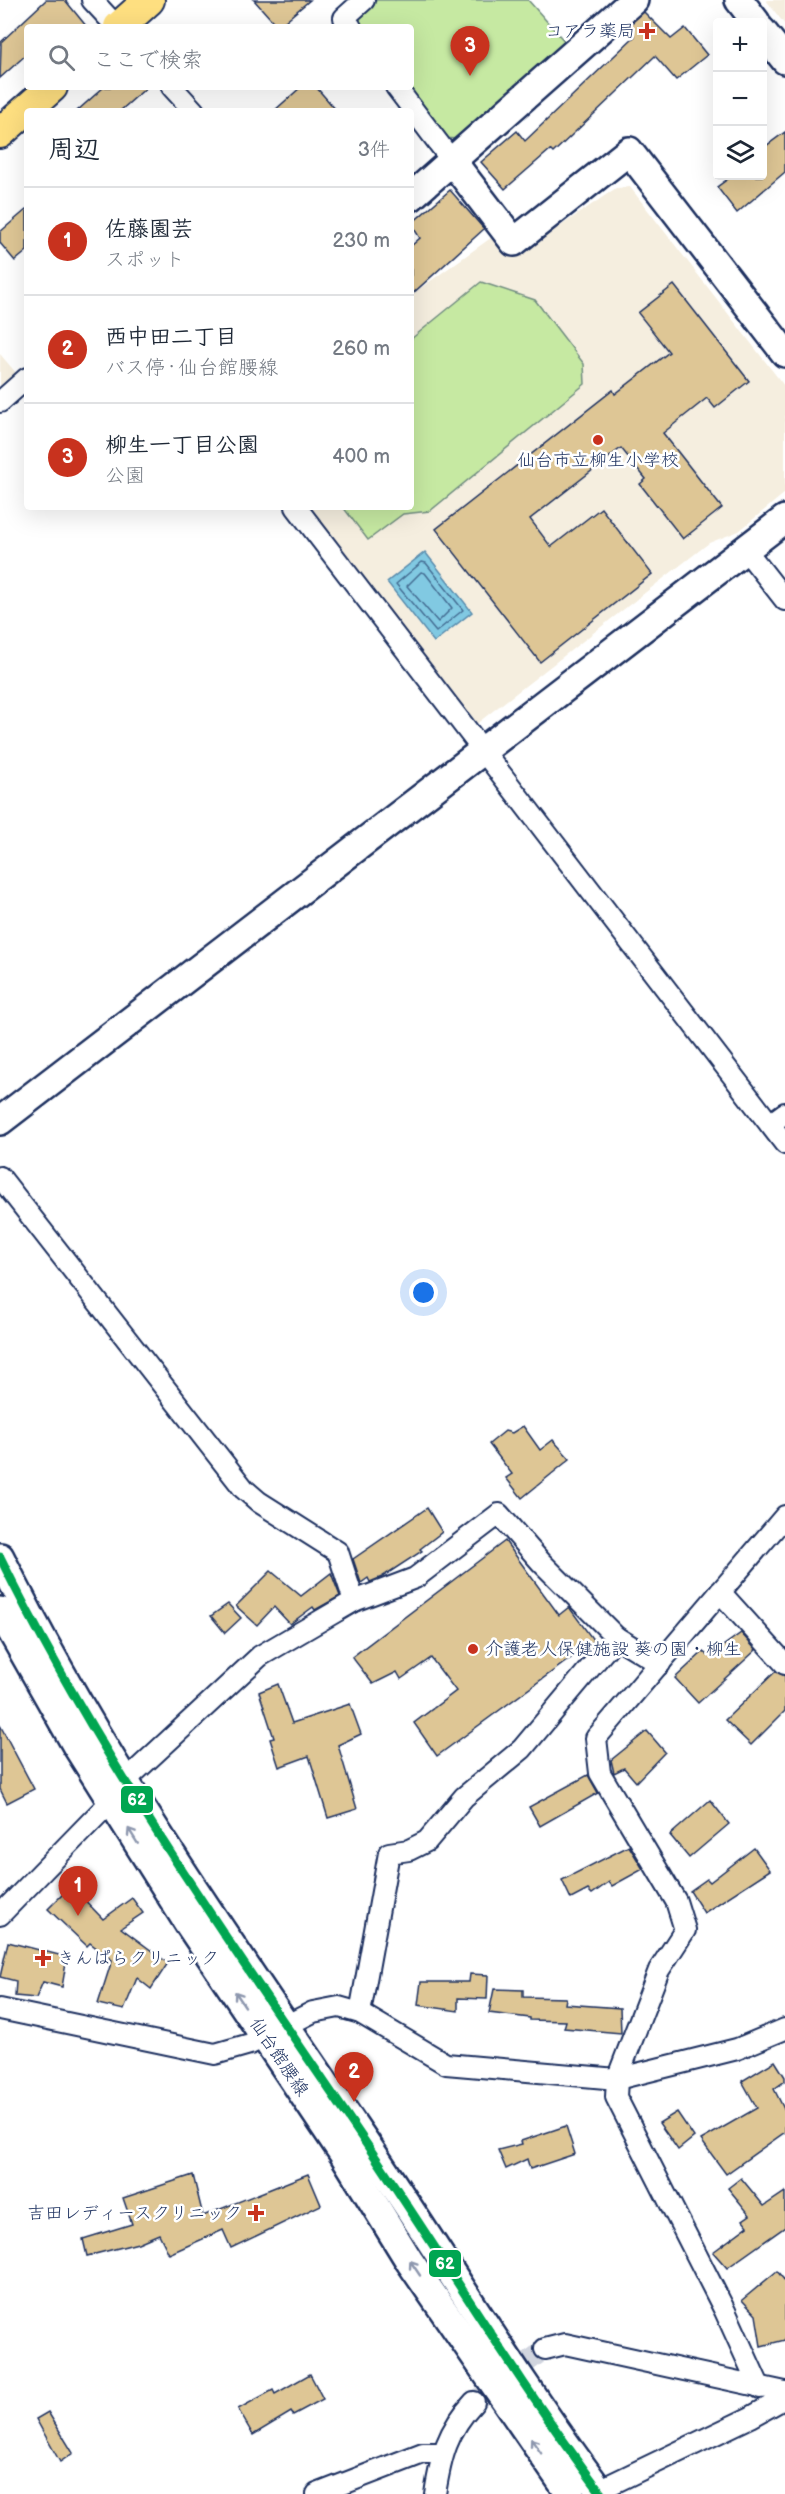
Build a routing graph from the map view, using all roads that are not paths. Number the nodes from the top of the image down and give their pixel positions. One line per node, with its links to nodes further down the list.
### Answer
1 (92, 0): 7 (street)
2 (148, 0): 8 (main road)
3 (364, 0): 9 (street)
4 (634, 0): 21 (main road)
5 (739, 0): 6 (main road)
6 (753, 18)
7 (115, 24)
8 (121, 24)
9 (349, 24)
10 (767, 37): 11 (main road)
11 (785, 60)
12 (49, 90): 15 (main road)
13 (175, 90): 16 (street)
14 (398, 90): 17 (street)
15 (28, 108)
16 (191, 108)
17 (412, 108)
18 (414, 111): 21 (street)
19 (24, 112): 20 (main road)
20 (0, 133)
21 (452, 161): 22 (main road); 23 (main road)
22 (414, 194)
23 (785, 353)
24 (24, 381): 25 (street)
25 (0, 402)
26 (298, 510): 30 (street)
27 (785, 519): 28 (main road)
28 (746, 549): 29 (street); 30 (main road)
29 (785, 600)
30 (483, 751): 31 (street); 32 (main road)
31 (777, 1119): 33 (street)
32 (0, 1121)
33 (785, 1144)
34 (0, 1177): 38 (street)
35 (785, 1516): 37 (street)
36 (0, 1557): 43 (main road, 仙台館腰線)
37 (720, 1592): 41 (street); 42 (street)
38 (354, 1601): 40 (street); 43 (street)
39 (0, 1611): 43 (main road, 仙台館腰線)
40 (616, 1637): 41 (street); 46 (street)
41 (660, 1664): 49 (street)
42 (785, 1664)
43 (118, 1791): 44 (street); 48 (main road, 仙台館腰線)
44 (0, 1915)
45 (0, 2009): 48 (street)
46 (360, 2013): 48 (street); 49 (street)
47 (785, 2029): 49 (street)
48 (276, 2031): 57 (main road, 仙台館腰線); 61 (main road, 仙台館腰線, one-way to 48)
49 (617, 2079): 51 (street)
50 (545, 2349): 51 (street)
51 (760, 2388): 52 (street)
52 (785, 2392)
53 (785, 2398): 57 (street)
54 (474, 2402): 55 (street)
55 (441, 2453): 56 (street); 60 (street)
56 (367, 2474): 58 (street); 59 (street)
57 (599, 2493)
58 (317, 2494)
59 (363, 2494)
60 (435, 2494)
61 (570, 2494)

